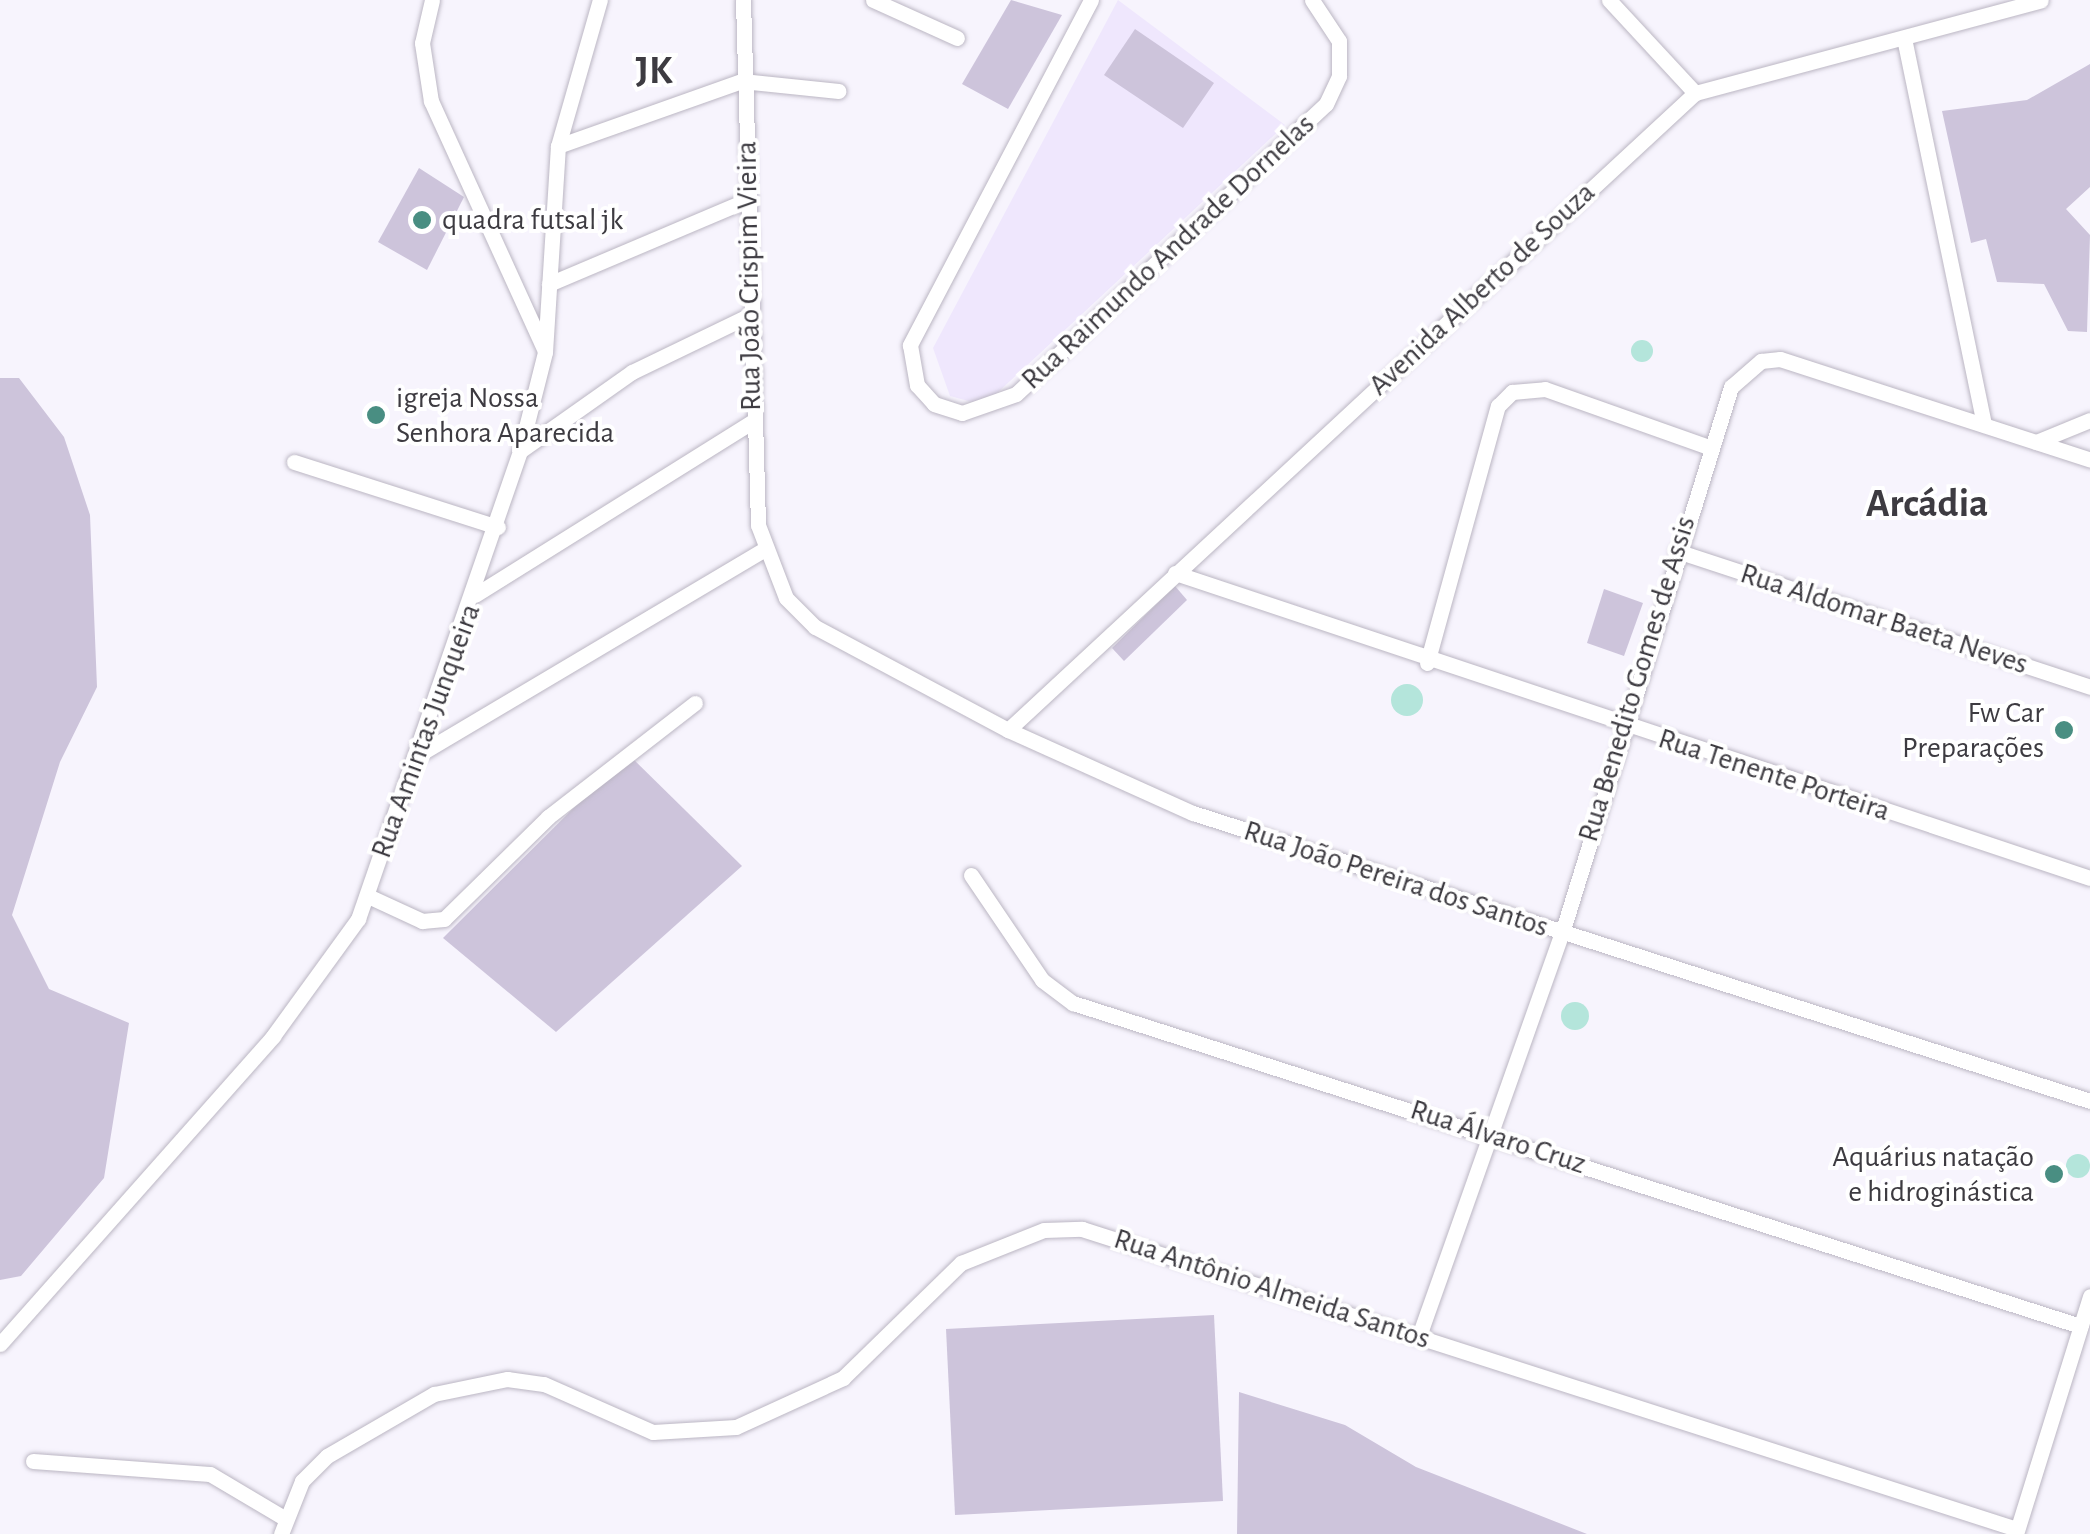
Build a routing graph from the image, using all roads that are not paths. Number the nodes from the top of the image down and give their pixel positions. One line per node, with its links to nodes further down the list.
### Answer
1 (432, 0): 18 (street)
2 (600, 0): 14 (street, Rua Amintas Junqueira)
3 (743, 0): 11 (street, Rua João Crispim Vieira)
4 (872, 0): 9 (street)
5 (1092, 0): 6 (street, Rua Raimundo Andrade Dornelas)
6 (1312, 0)
7 (1609, 0): 13 (street)
8 (2041, 0): 10 (street, Avenida Alberto de Souza)
9 (957, 38)
10 (1904, 38): 13 (street, Avenida Alberto de Souza); 21 (street)
11 (742, 81): 12 (street); 14 (street); 15 (street, Rua João Crispim Vieira)
12 (838, 92)
13 (1695, 92): 30 (street, Avenida Alberto de Souza)
14 (558, 146): 16 (street, Rua Amintas Junqueira)
15 (749, 199): 16 (street); 17 (street, Rua João Crispim Vieira)
16 (549, 284): 18 (street, Rua Amintas Junqueira)
17 (750, 315): 20 (street, Rua João Crispim Vieira); 24 (street)
18 (545, 352): 24 (street, Rua Amintas Junqueira)
19 (2090, 420): 22 (street)
20 (752, 422): 28 (street, Rua João Crispim Vieira); 31 (street)
21 (1984, 425): 22 (street, Rua Benedito Gomes de Assis); 23 (street, Rua Benedito Gomes de Assis)
22 (2036, 442): 25 (street, Rua Benedito Gomes de Assis)
23 (1706, 446): 29 (street, Rua Benedito Gomes de Assis); 32 (street)
24 (520, 451): 27 (street, Rua Amintas Junqueira)
25 (2090, 460)
26 (294, 462): 27 (street)
27 (498, 527): 31 (street, Rua Amintas Junqueira)
28 (761, 551): 36 (street, Rua João Pereira dos Santos); 37 (street)
29 (1678, 551): 33 (street, Rua Aldomar Baeta Neves); 35 (street, Rua Benedito Gomes de Assis)
30 (1176, 573): 32 (street, Rua Tenente Porteira); 36 (street, Avenida Alberto de Souza)
31 (475, 595): 37 (street, Rua Amintas Junqueira)
32 (1427, 663): 35 (street, Rua Tenente Porteira)
33 (2090, 686)
34 (694, 703): 40 (street)
35 (1622, 725): 39 (street, Rua Tenente Porteira); 41 (street, Rua Benedito Gomes de Assis)
36 (1008, 730): 41 (street, Rua João Pereira dos Santos)
37 (418, 755): 40 (street, Rua Amintas Junqueira)
38 (971, 876): 43 (street, Rua Álvaro Cruz)
39 (2090, 878)
40 (368, 896): 47 (street, Rua Amintas Junqueira)
41 (1562, 932): 42 (street, Rua João Pereira dos Santos); 43 (street, Rua Benedito Gomes de Assis)
42 (2090, 1101)
43 (1490, 1134): 45 (street, Rua Álvaro Cruz); 46 (street, Rua Benedito Gomes de Assis)
44 (2090, 1296): 45 (street)
45 (2080, 1326): 50 (street)
46 (1418, 1336): 49 (street, Rua Antônio Almeida Santos); 50 (street, Rua Antônio Almeida Santos)
47 (0, 1344)
48 (33, 1461): 49 (street)
49 (283, 1526)
50 (2016, 1532)

